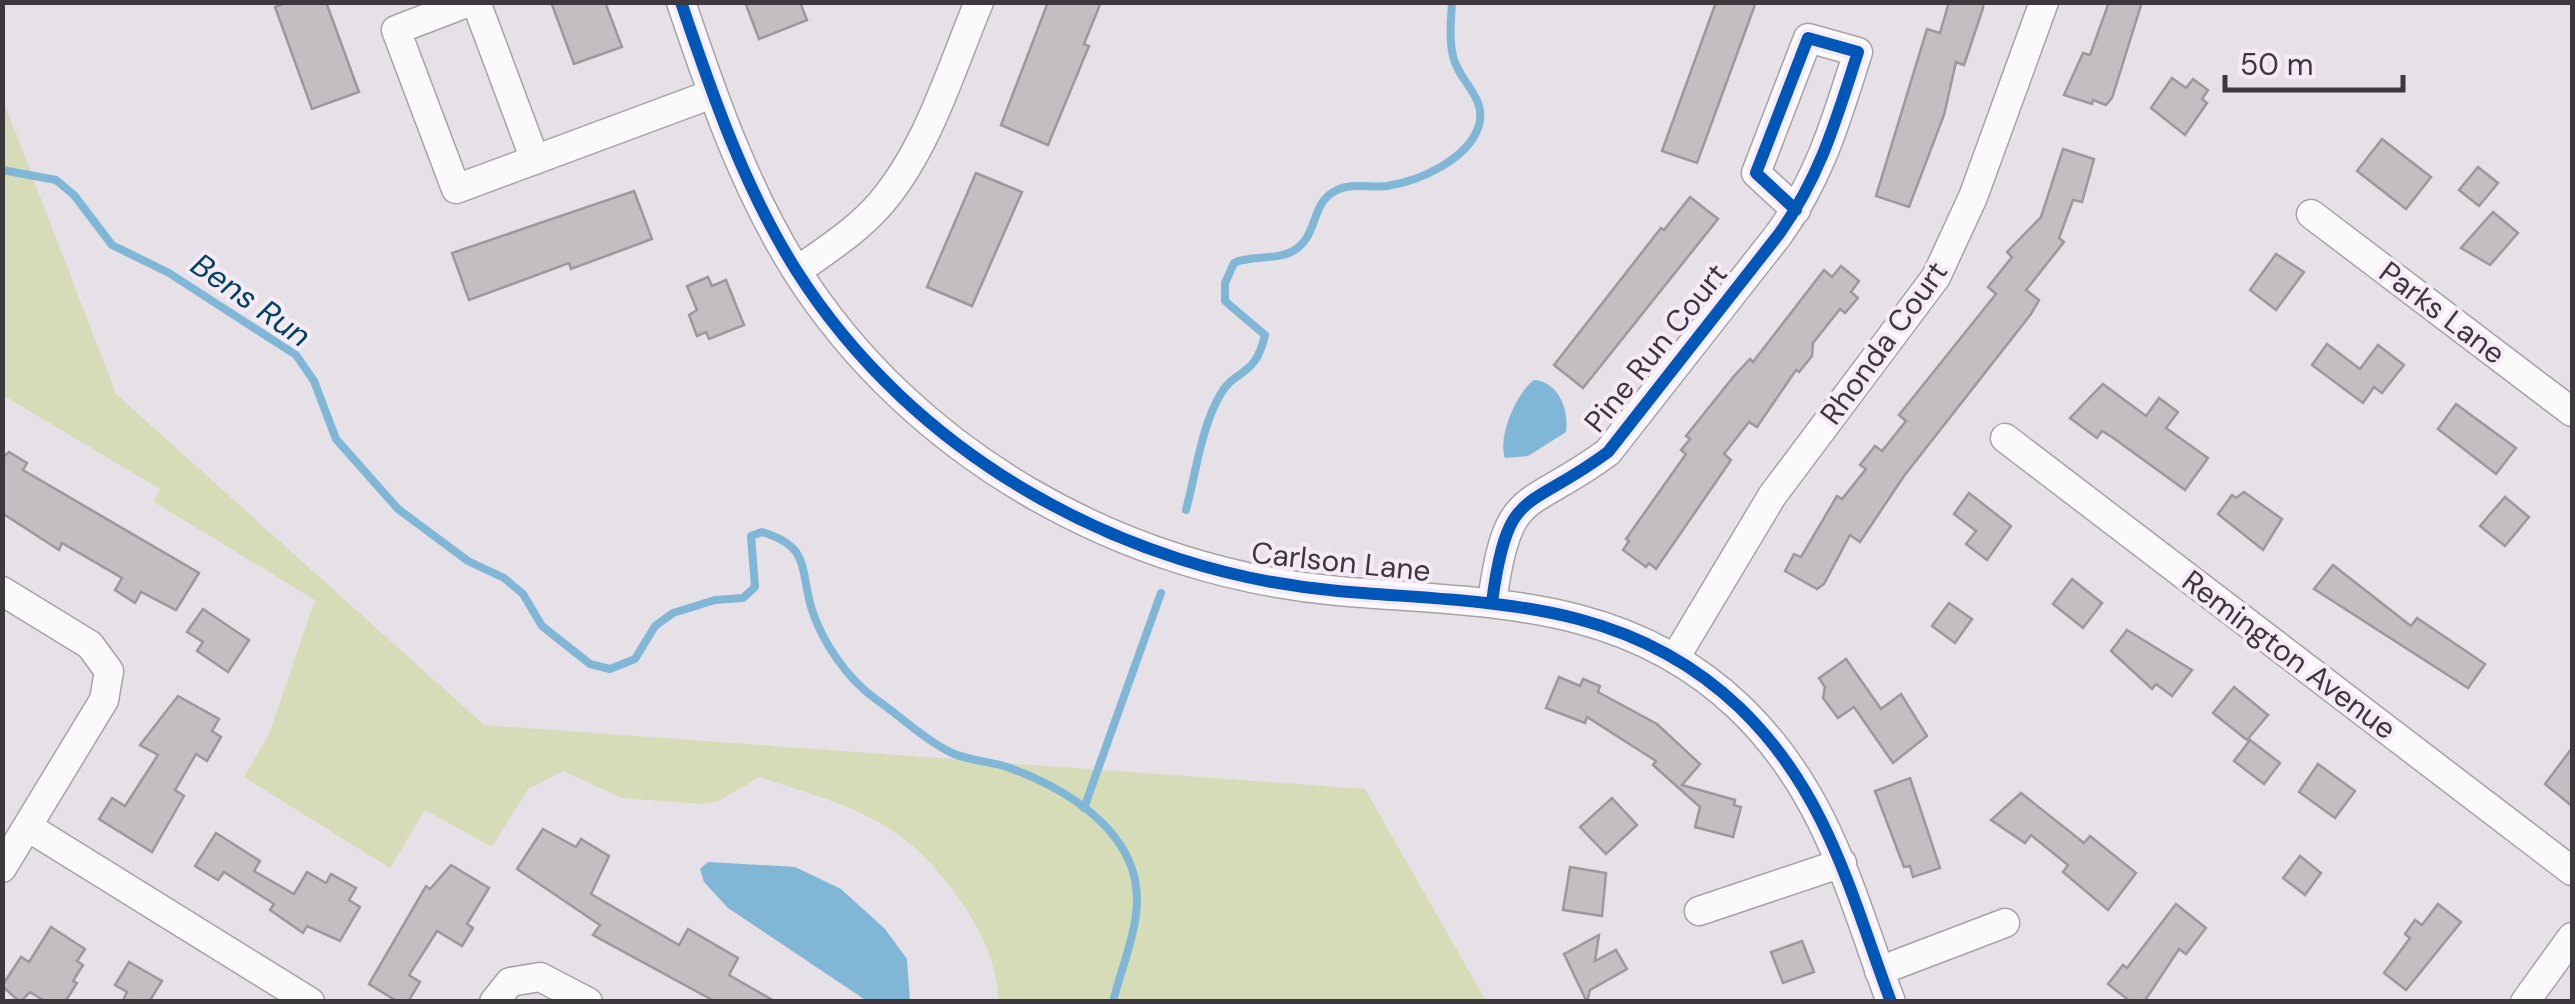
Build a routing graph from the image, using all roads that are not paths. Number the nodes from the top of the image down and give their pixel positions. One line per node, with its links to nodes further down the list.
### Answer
1 (473, 2): 6 (street); 6 (street)
2 (681, 2): 5 (street, Carlson Lane)
3 (979, 2): 9 (street)
4 (2044, 2): 14 (street, Rhonda Court)
5 (712, 94): 6 (street); 9 (street, Carlson Lane)
6 (535, 160)
7 (1796, 210): 7 (street, Pine Run Court); 13 (street, Pine Run Court)
8 (2311, 214): 10 (street, Parks Lane)
9 (797, 272): 13 (street, Carlson Lane)
10 (2572, 412)
11 (2005, 438): 18 (street, Remington Avenue)
12 (2, 591): 15 (street)
13 (1492, 602): 14 (street, Carlson Lane)
14 (1675, 658): 16 (street, Carlson Lane)
15 (28, 826): 17 (street); 23 (street)
16 (1842, 862): 19 (street); 22 (street, Carlson Lane)
17 (2, 868)
18 (2572, 872)
19 (1699, 912)
20 (2005, 923): 22 (street)
21 (2572, 937): 27 (street)
22 (1880, 971): 26 (street, Carlson Lane)
23 (310, 1002)
24 (494, 1002): 25 (street)
25 (588, 1002)
26 (1891, 1002)
27 (2526, 1002)

